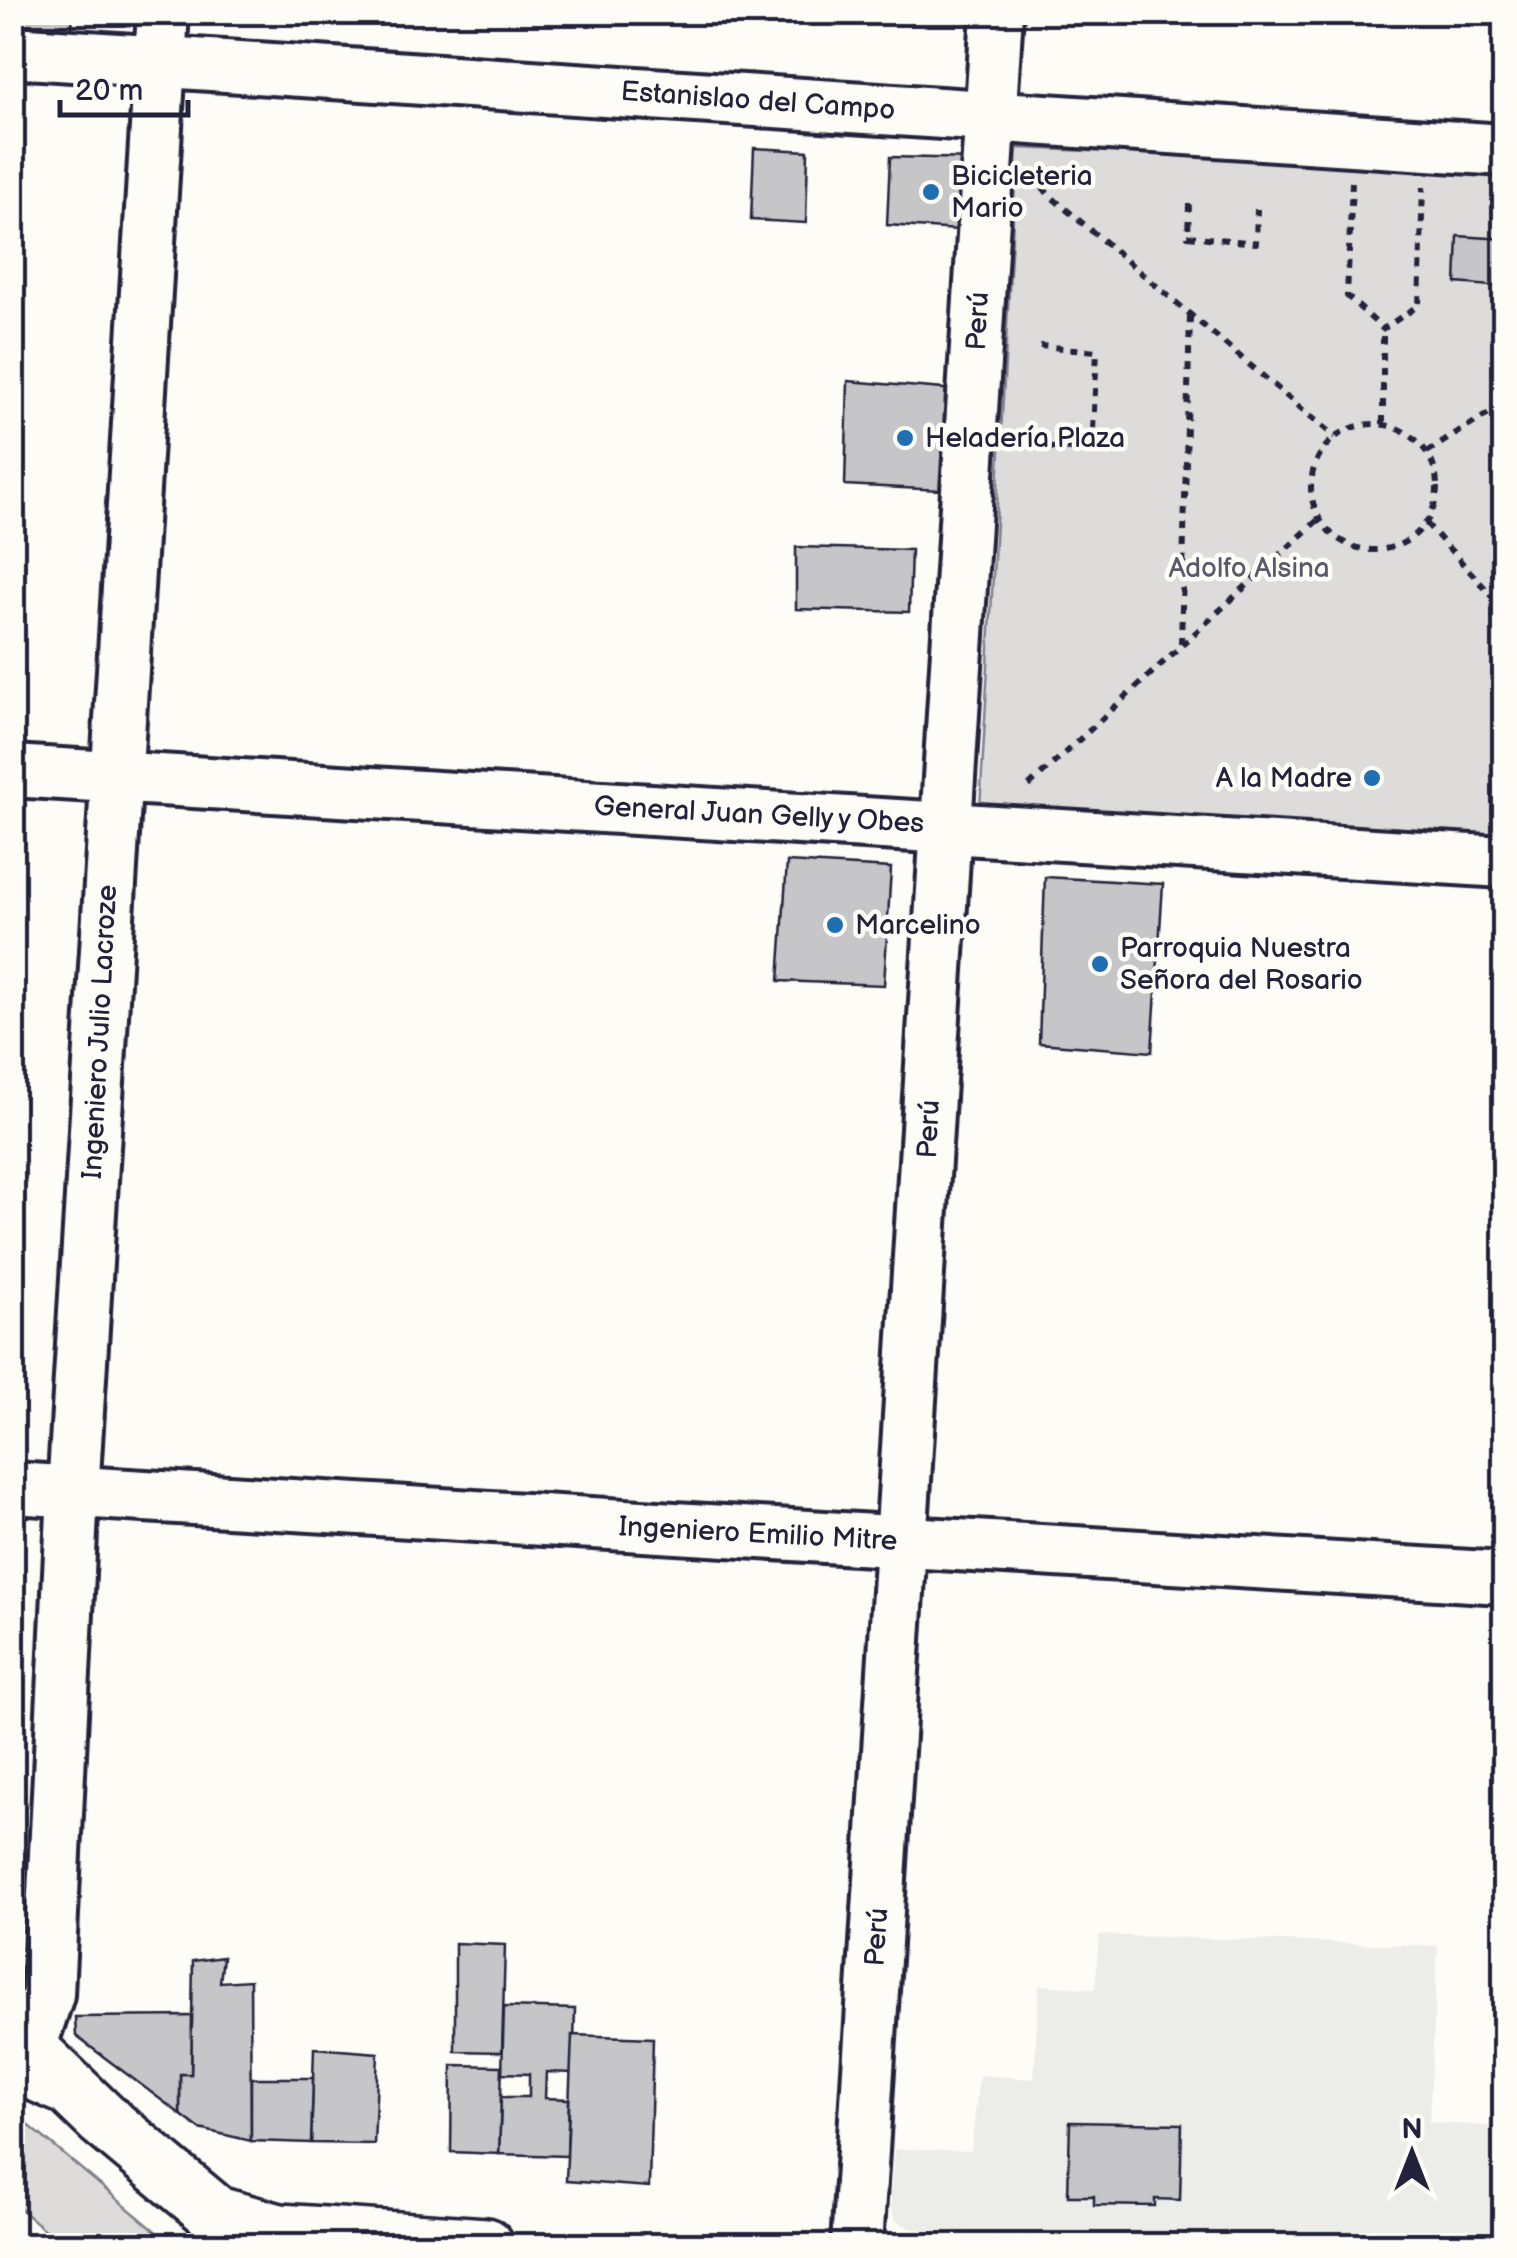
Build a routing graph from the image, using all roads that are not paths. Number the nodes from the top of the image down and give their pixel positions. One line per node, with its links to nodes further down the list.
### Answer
1 (997, 12): 4 (street, Perú)
2 (161, 37): 3 (street, Estanislao del Campo); 4 (street, Estanislao del Campo); 7 (street, Ingeniero Julio Lacroze)
3 (12, 52)
4 (990, 117): 5 (street, Estanislao del Campo); 8 (street, Perú)
5 (1504, 150)
6 (12, 771): 7 (street, General Juan Gelly y Obes)
7 (114, 778): 8 (street, General Juan Gelly y Obes); 11 (street, Ingeniero Julio Lacroze)
8 (948, 826): 9 (street, General Juan Gelly y Obes); 12 (street, Perú)
9 (1504, 862)
10 (12, 1488): 11 (street, Ingeniero Emilio Mitre)
11 (73, 1493): 12 (street, Ingeniero Emilio Mitre); 14 (street, Ingeniero Julio Lacroze)
12 (904, 1542): 13 (street, Ingeniero Emilio Mitre); 17 (street, Perú)
13 (1504, 1578)
14 (18, 2053): 15 (main road)
15 (234, 2235): 16 (main road)
16 (486, 2246)
17 (857, 2246)

